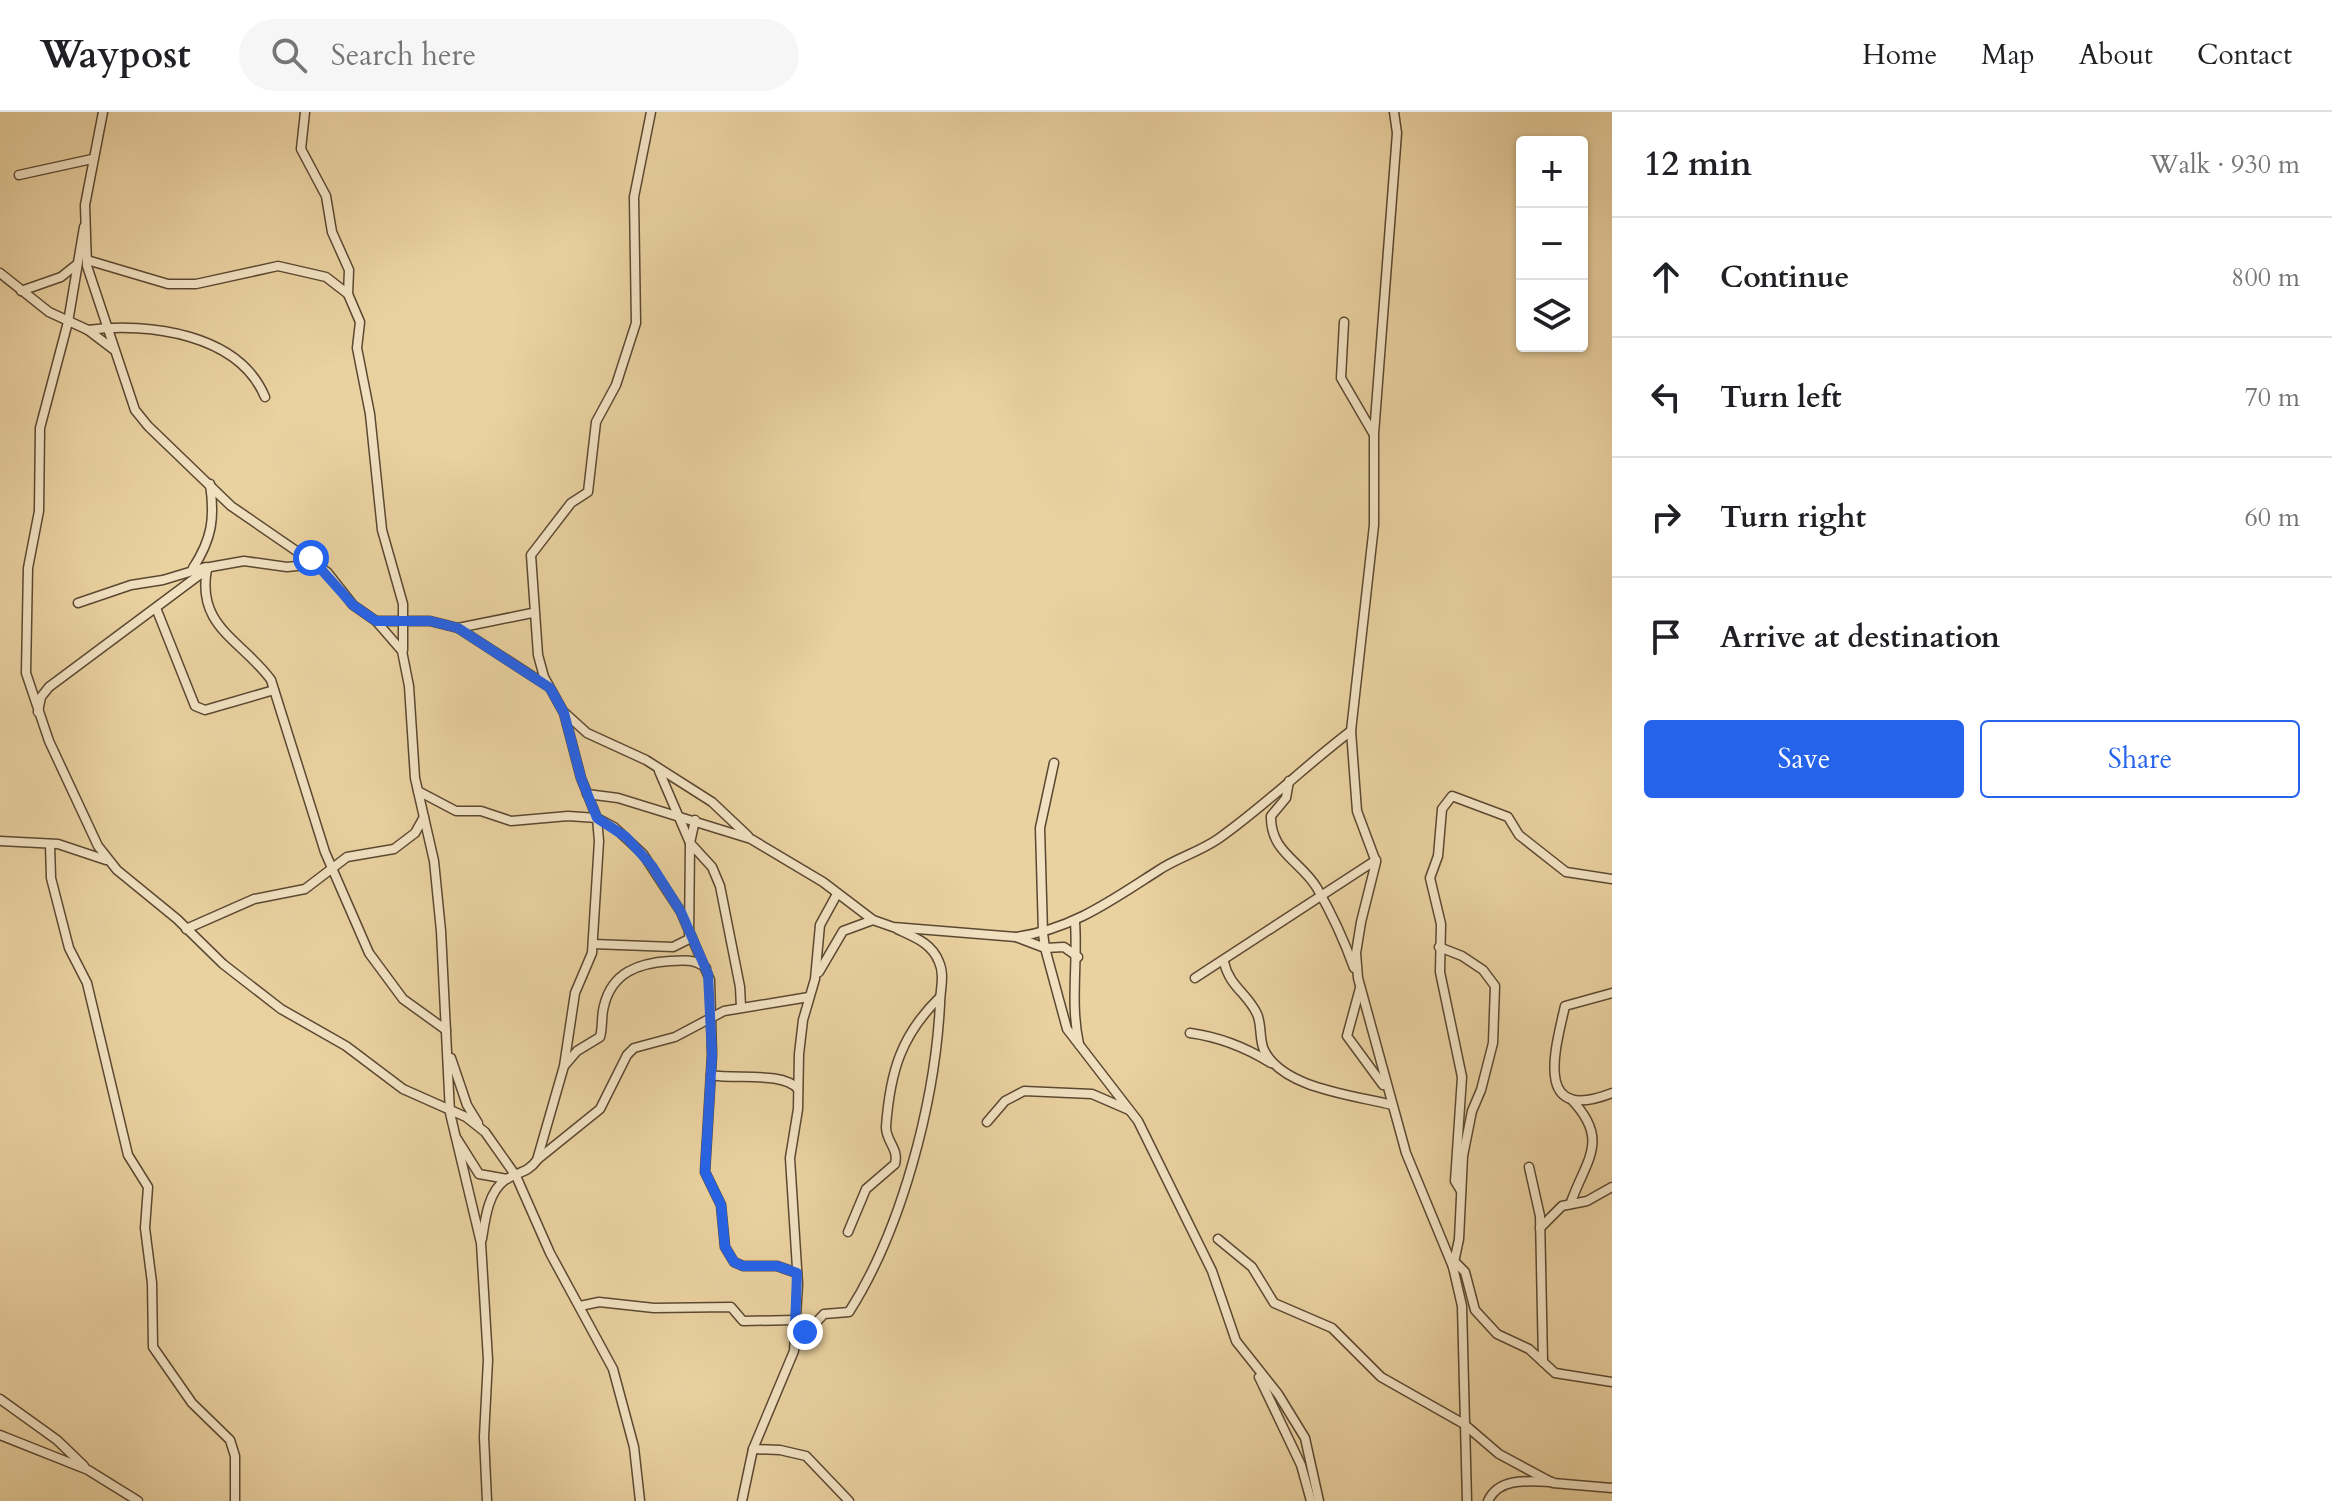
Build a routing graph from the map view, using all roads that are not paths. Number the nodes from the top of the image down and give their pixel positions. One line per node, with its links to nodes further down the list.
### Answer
1 (103, 112): 5 (street)
2 (305, 112): 12 (street)
3 (651, 112): 26 (street)
4 (1394, 112): 19 (street)
5 (92, 159): 6 (street); 7 (street)
6 (19, 175)
7 (84, 227): 8 (street); 9 (street)
8 (87, 260): 12 (street); 15 (street)
9 (76, 265): 11 (street); 13 (street)
10 (0, 273): 11 (street)
11 (21, 291): 13 (street)
12 (348, 294): 28 (street)
13 (68, 322): 16 (street); 33 (street)
14 (1344, 322): 19 (street)
15 (106, 328): 16 (street); 17 (street); 18 (street)
16 (88, 330): 17 (street)
17 (116, 352): 20 (street)
18 (265, 397)
19 (1374, 434): 35 (street)
20 (210, 483): 21 (street); 22 (street)
21 (316, 564): 23 (street); 27 (street)
22 (193, 568): 23 (street); 24 (street)
23 (209, 568): 25 (street); 32 (street)
24 (78, 603)
25 (156, 608): 32 (street); 33 (street)
26 (532, 613): 29 (street); 31 (street)
27 (376, 621): 28 (street); 30 (street)
28 (404, 622): 29 (street); 30 (street)
29 (458, 628): 31 (street)
30 (402, 651): 39 (street)
31 (550, 688): 34 (street)
32 (274, 690): 51 (street)
33 (38, 713): 49 (street)
34 (564, 713): 37 (street); 40 (street)
35 (1351, 731): 38 (street); 50 (street)
36 (1054, 763): 59 (street)
37 (659, 771): 41 (street); 45 (street)
38 (1289, 780): 54 (street); 56 (street)
39 (418, 791): 42 (street); 43 (street)
40 (587, 794): 41 (street); 43 (street)
41 (675, 814): 44 (street); 47 (street)
42 (425, 817): 51 (street); 76 (street)
43 (597, 818): 60 (street); 62 (street)
44 (695, 820): 45 (street); 47 (street)
45 (751, 839): 53 (street)
46 (0, 841): 48 (street)
47 (690, 843): 60 (street); 74 (street)
48 (50, 844): 49 (street); 120 (street)
49 (107, 860): 58 (street)
50 (1376, 860): 54 (street); 70 (street)
51 (331, 866): 58 (street); 76 (street)
52 (1612, 879): 63 (street)
53 (837, 894): 55 (street); 69 (street)
54 (1321, 896): 66 (street); 70 (street)
55 (873, 920): 57 (street); 69 (street)
56 (1075, 922): 59 (street); 65 (street)
57 (893, 927): 61 (street); 72 (street)
58 (186, 929): 90 (street)
59 (1043, 933): 61 (street); 64 (street)
60 (692, 934): 62 (street); 67 (street)
61 (1016, 937): 64 (street)
62 (593, 944): 80 (street)
63 (1439, 947): 99 (street); 99 (street)
64 (1045, 948): 65 (street); 79 (street)
65 (1078, 957): 79 (street)
66 (1224, 962): 68 (street); 81 (street)
67 (706, 969): 75 (street); 80 (street)
68 (1195, 978)
69 (815, 979): 73 (street)
70 (1359, 982): 84 (street); 84 (street)
71 (1612, 993): 87 (street)
72 (940, 996): 102 (street); 108 (street)
73 (809, 997): 74 (street); 83 (street)
74 (741, 1007): 75 (street)
75 (709, 1016): 82 (street); 95 (street)
76 (446, 1030): 78 (street)
77 (1190, 1033): 81 (street)
78 (448, 1048): 90 (street); 93 (street)
79 (1081, 1049): 89 (street)
80 (564, 1066): 95 (street)
81 (1276, 1066): 88 (street)
82 (711, 1075): 83 (street); 106 (street)
83 (799, 1089): 106 (street)
84 (1388, 1092): 88 (street)
85 (1612, 1093): 86 (street)
86 (1601, 1097): 87 (street); 91 (street)
87 (1570, 1099): 91 (street)
88 (1392, 1105): 105 (street)
89 (1133, 1112): 92 (street); 110 (street)
90 (450, 1113): 93 (street); 94 (street)
91 (1589, 1119): 100 (street)
92 (987, 1122)
93 (482, 1130): 97 (street)
94 (454, 1133): 97 (street); 104 (street)
95 (537, 1160): 97 (street)
96 (1529, 1167): 101 (street)
97 (512, 1177): 104 (street); 107 (street)
98 (1612, 1187): 100 (street)
99 (1461, 1191): 105 (street)
100 (1571, 1202): 101 (street)
101 (1540, 1228): 109 (street)
102 (848, 1232)
103 (1218, 1239): 113 (street)
104 (481, 1243): 121 (street)
105 (1454, 1265): 109 (street); 113 (street)
106 (797, 1273): 108 (street)
107 (580, 1306): 108 (street); 122 (street)
108 (795, 1324): 115 (street)
109 (1543, 1363): 111 (street)
110 (1255, 1369): 125 (street); 126 (street)
111 (1612, 1382)
112 (0, 1399): 116 (street)
113 (1464, 1424): 117 (street); 127 (street)
114 (0, 1435): 116 (street)
115 (753, 1449): 123 (street); 124 (street)
116 (88, 1470): 119 (street)
117 (1553, 1483): 118 (street); 128 (street)
118 (1612, 1488)
119 (138, 1501)
120 (235, 1501)
121 (487, 1501)
122 (640, 1501)
123 (742, 1501)
124 (849, 1501)
125 (1311, 1501)
126 (1319, 1501)
127 (1467, 1501)
128 (1488, 1501)

